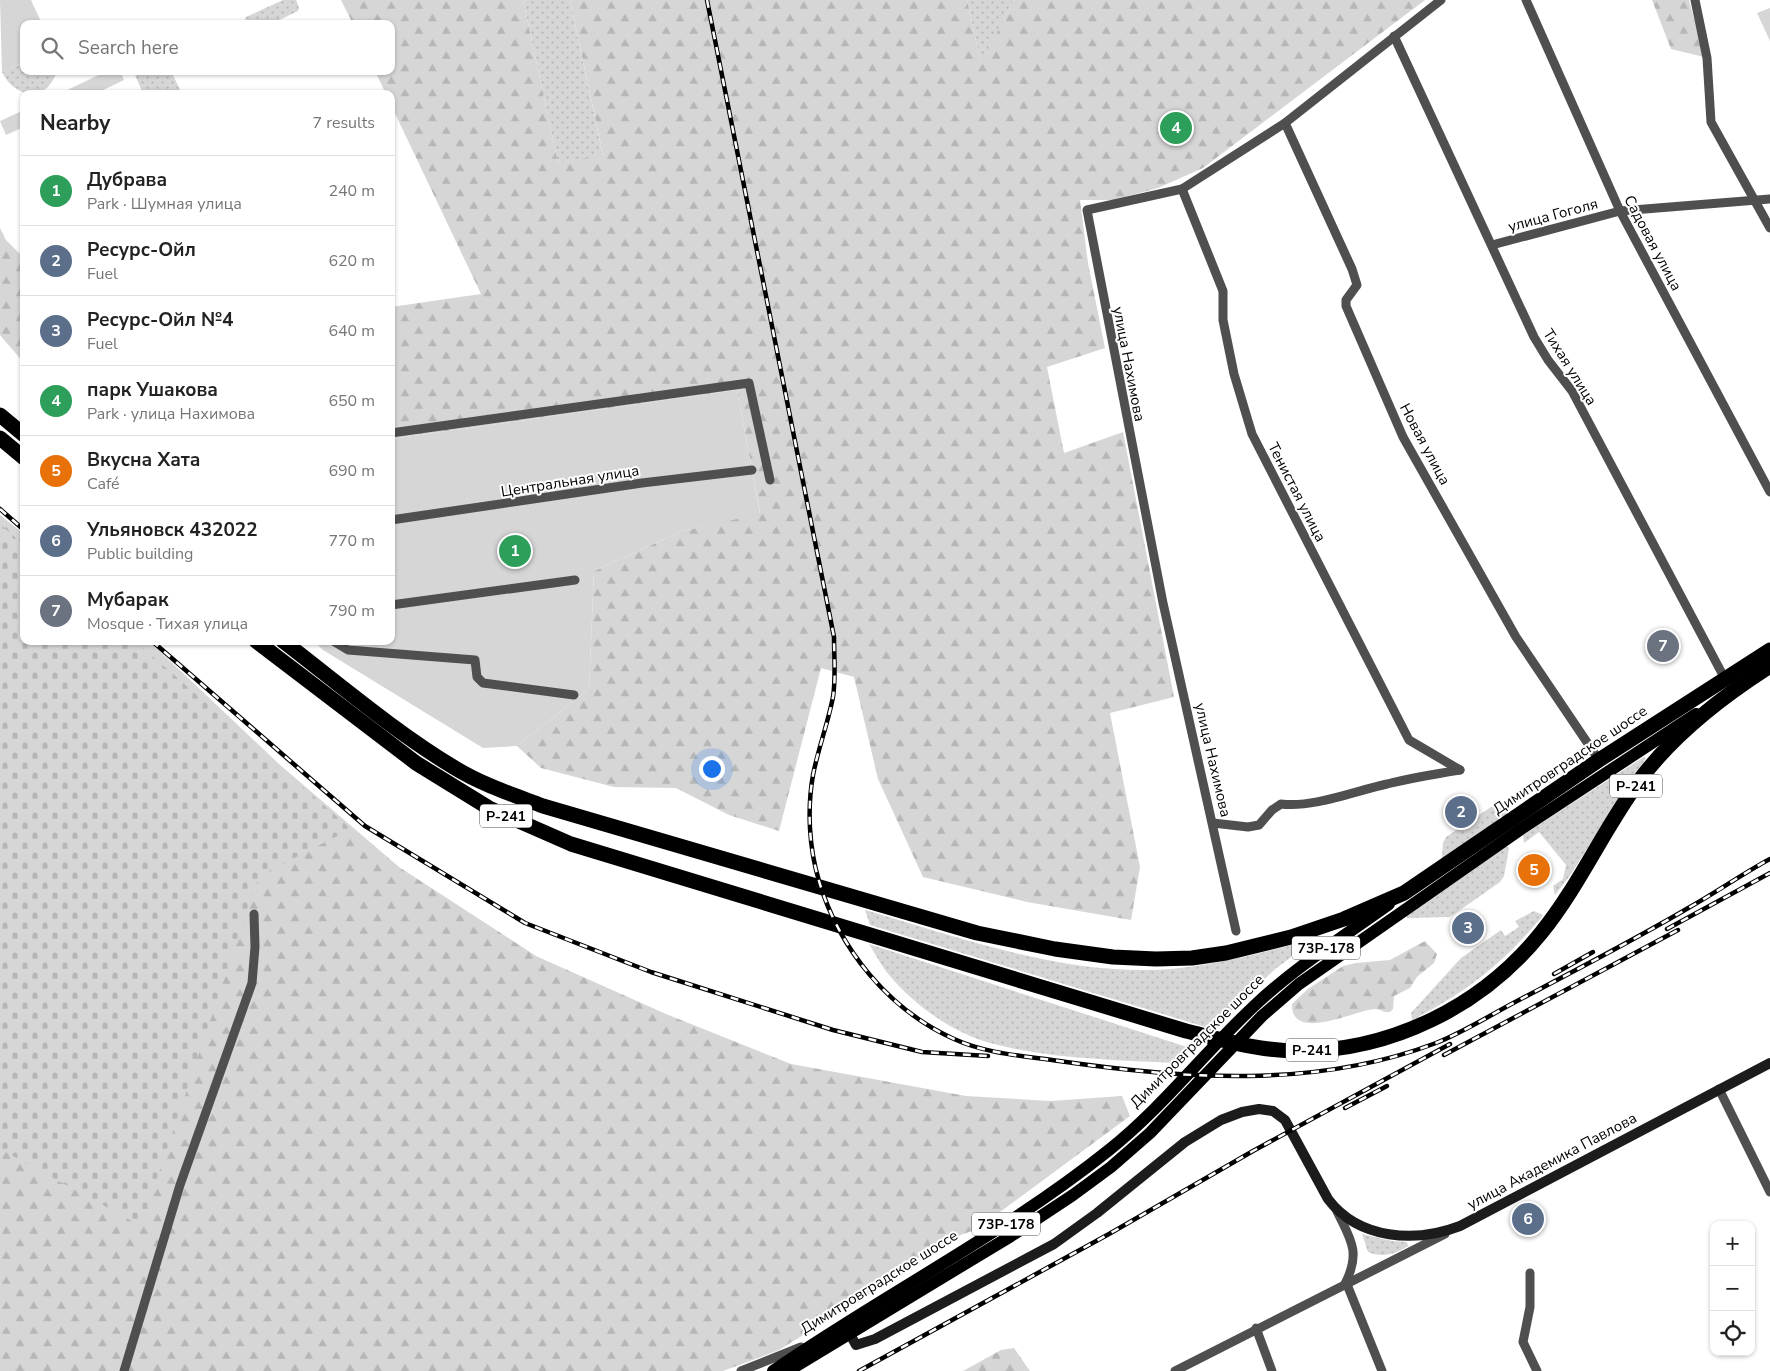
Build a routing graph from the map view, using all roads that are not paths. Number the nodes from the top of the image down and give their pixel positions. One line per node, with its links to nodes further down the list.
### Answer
1 (1441, 0): 4 (street, улица Нахимова)
2 (1526, 0): 9 (street, Садовая улица)
3 (1695, 0): 8 (street)
4 (1394, 36): 5 (street, улица Нахимова); 11 (street, Тихая улица)
5 (1285, 123): 6 (street, улица Нахимова); 30 (street, Новая улица)
6 (1182, 189): 31 (street, улица Нахимова); 31 (street, Тенистая улица)
7 (1770, 199): 8 (street, улица Гоголя)
8 (1754, 200): 9 (street, улица Гоголя); 10 (street)
9 (1620, 211): 11 (street, улица Гоголя); 19 (street, Садовая улица)
10 (1770, 228)
11 (1492, 245): 28 (street, Тихая улица)
12 (0, 414): 13 (highway)
13 (20, 432)
14 (395, 432): 18 (street)
15 (0, 438): 16 (highway)
16 (20, 455)
17 (752, 470): 20 (street, Центральная улица)
18 (770, 480)
19 (1770, 492)
20 (395, 519)
21 (575, 580): 22 (street)
22 (395, 604)
23 (261, 645): 28 (highway, Р-241)
24 (288, 645): 32 (highway, Р-241)
25 (340, 645): 29 (street)
26 (1770, 650): 28 (highway, Димитровградское шоссе / Р-241)
27 (1770, 666): 28 (highway, Димитровградское шоссе / Р-241)
28 (1728, 685): 30 (highway, Димитровградское шоссе / Р-241); 35 (main road, Димитровградское шоссе / 73Р-178)
29 (574, 695)
30 (1599, 760): 32 (highway, Димитровградское шоссе / Р-241)
31 (1213, 823): 34 (street, улица Нахимова)
32 (1404, 893): 35 (main road, Димитровградское шоссе / 73Р-178)
33 (254, 914): 46 (street)
34 (1236, 931)
35 (1257, 1012): 44 (main road, Димитровградское шоссе / 73Р-178)
36 (1770, 1063): 37 (street, улица Академика Павлова)
37 (1719, 1090): 38 (street); 40 (street, улица Академика Павлова)
38 (1770, 1192)
39 (1336, 1209): 40 (street); 42 (street); 44 (street)
40 (1460, 1226): 42 (street, улица Академика Павлова)
41 (1530, 1273): 53 (street)
42 (1346, 1282): 43 (street, улица Академика Павлова); 52 (street)
43 (1256, 1328): 50 (street, улица Академика Павлова); 51 (street)
44 (847, 1330): 45 (main road, Димитровградское шоссе / 73Р-178); 49 (main road, Димитровградское шоссе / 73Р-178)
45 (816, 1341): 47 (street); 48 (main road, Димитровградское шоссе / 73Р-178)
46 (124, 1371)
47 (741, 1371)
48 (773, 1371)
49 (788, 1371)
50 (1175, 1371)
51 (1272, 1371)
52 (1382, 1371)
53 (1537, 1371)

